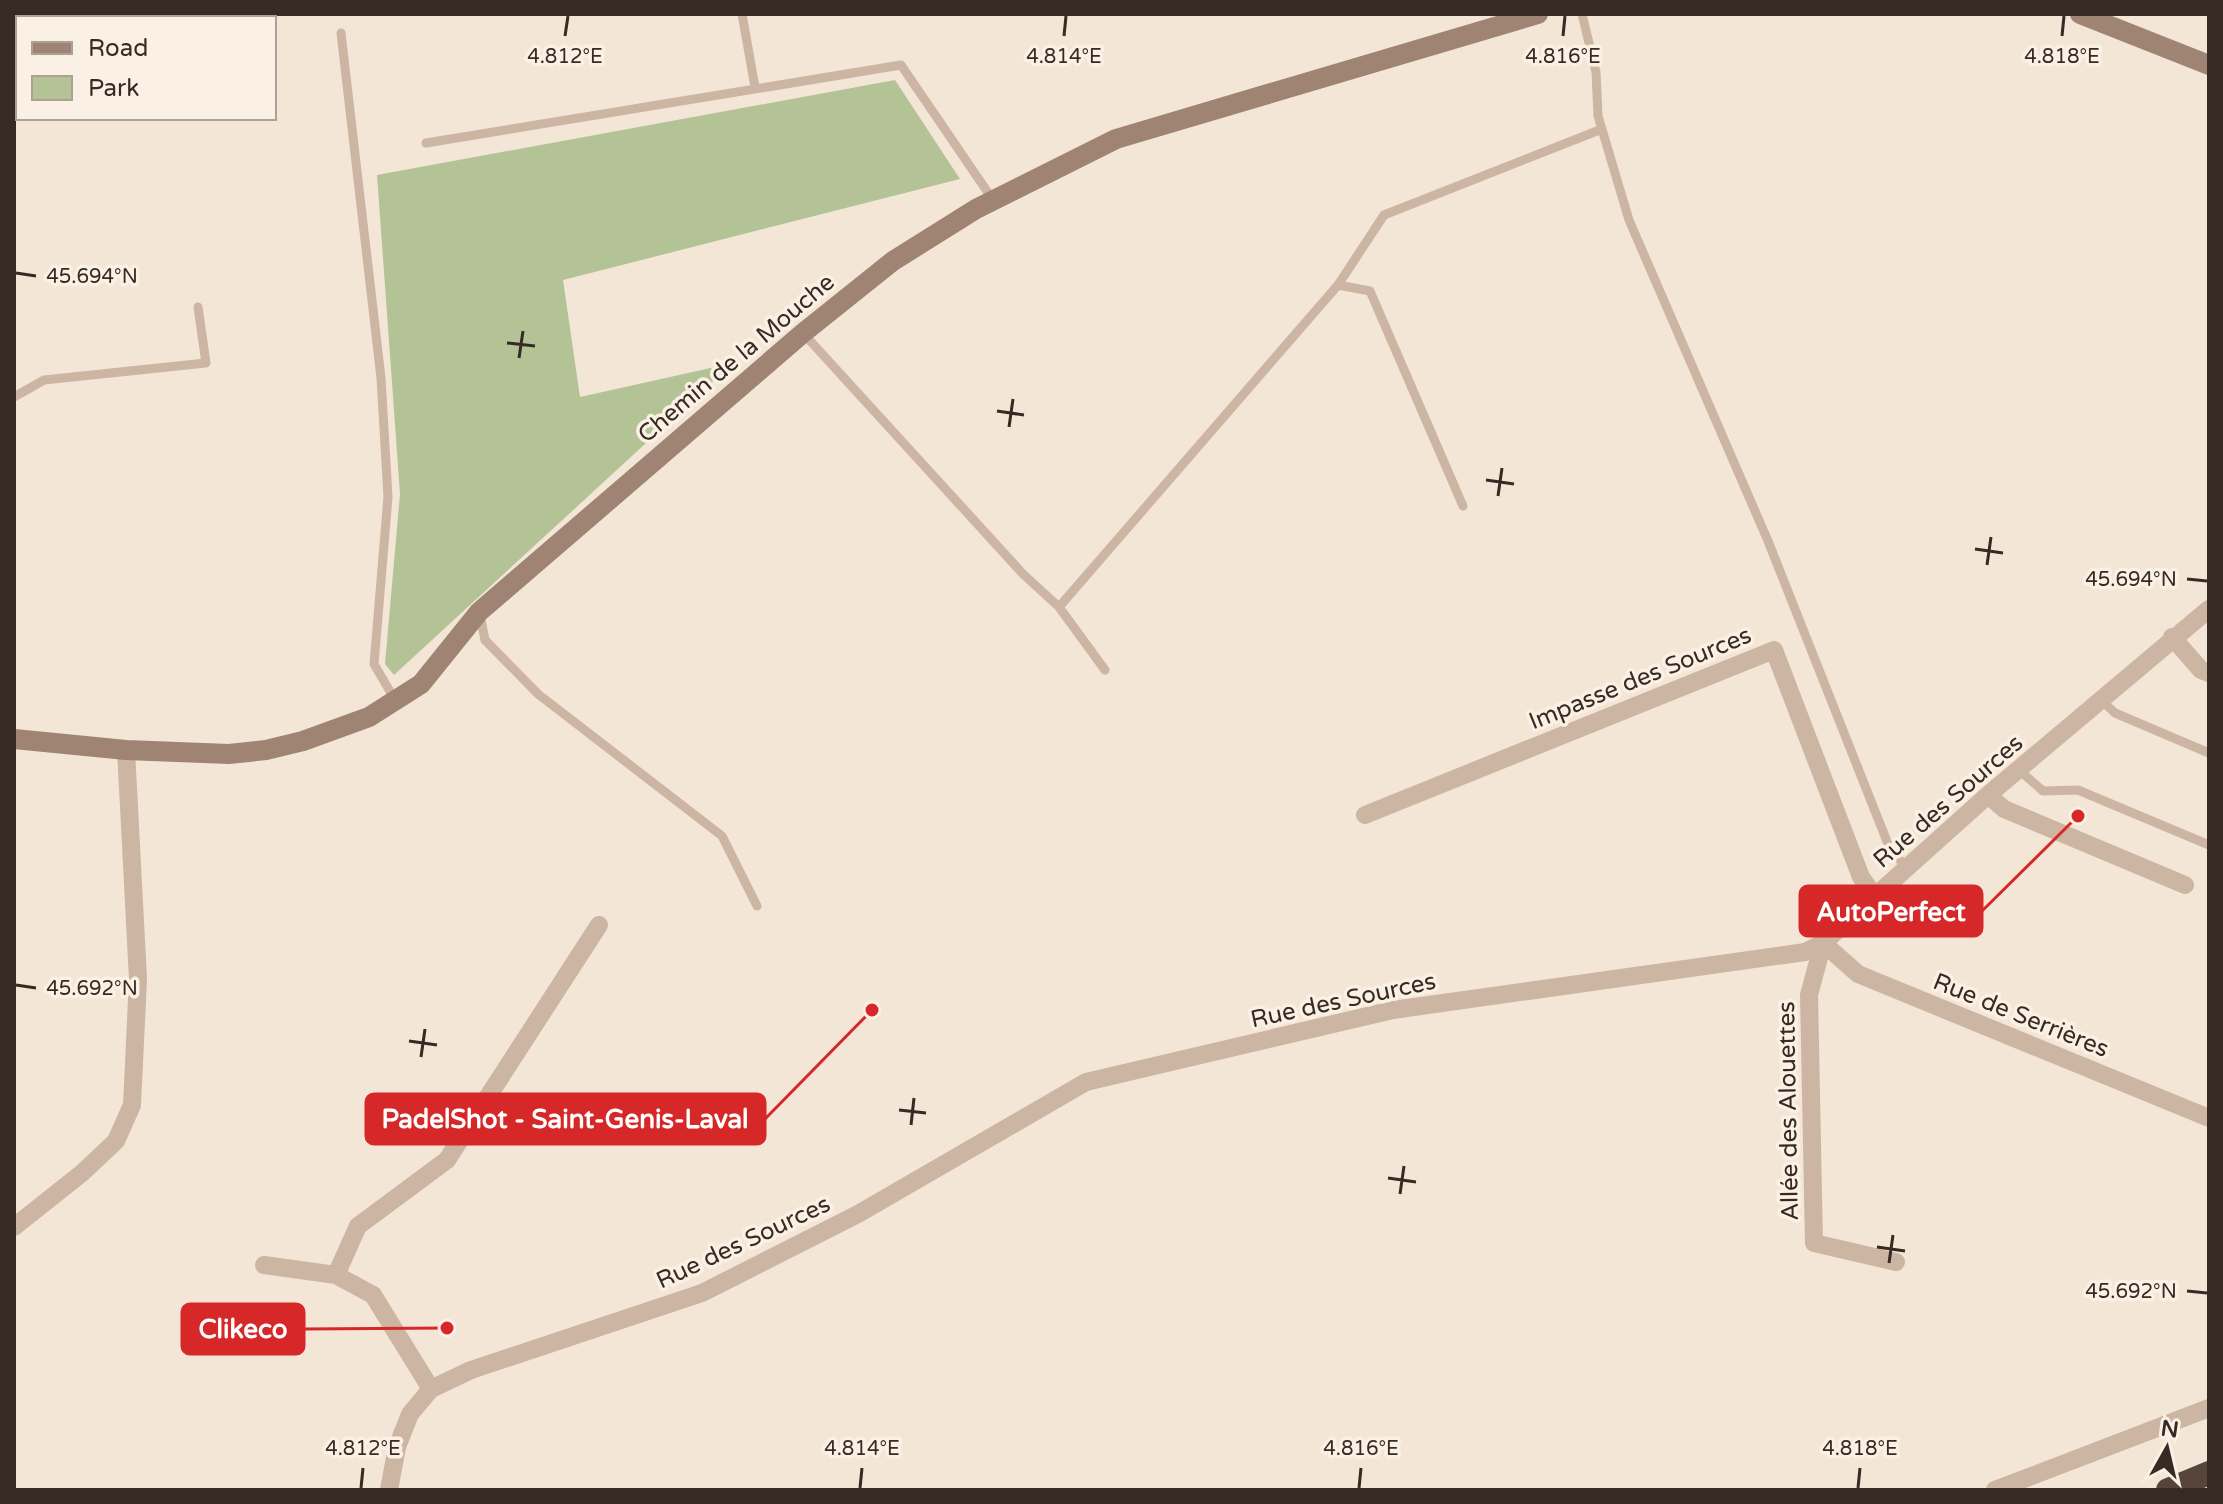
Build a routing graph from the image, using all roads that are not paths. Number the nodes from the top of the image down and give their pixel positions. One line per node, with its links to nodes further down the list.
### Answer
1 (742, 14): 7 (lane)
2 (1538, 14): 10 (street, Chemin de la Mouche)
3 (1582, 14): 8 (lane)
4 (2094, 17): 6 (street)
5 (341, 33): 23 (lane)
6 (2209, 65)
7 (755, 87): 9 (lane); 10 (lane)
8 (1602, 129): 11 (lane); 31 (lane)
9 (426, 143)
10 (993, 200): 13 (street, Chemin de la Mouche)
11 (1338, 285): 15 (lane); 16 (lane)
12 (198, 307): 14 (lane)
13 (803, 333): 16 (lane); 18 (street, Chemin de la Mouche)
14 (14, 397)
15 (1463, 506)
16 (1059, 607): 20 (lane)
17 (2209, 609): 19 (street, Rue des Sources)
18 (479, 612): 23 (street, Chemin de la Mouche); 34 (lane)
19 (2172, 637): 21 (street); 22 (street, Rue des Sources)
20 (1105, 670)
21 (2209, 673)
22 (2100, 699): 26 (lane); 27 (street, Rue des Sources)
23 (395, 700): 25 (street, Chemin de la Mouche)
24 (14, 739): 25 (street, Chemin de la Mouche)
25 (126, 750): 38 (street)
26 (2209, 753)
27 (2019, 770): 28 (street, Rue des Sources); 30 (lane)
28 (1988, 795): 31 (street, Rue des Sources); 32 (street)
29 (1365, 815): 33 (street, Impasse des Sources)
30 (2209, 845)
31 (1908, 869): 33 (street, Rue des Sources)
32 (2185, 885)
33 (1875, 897): 36 (street, Rue des Sources)
34 (757, 906)
35 (599, 925): 41 (street)
36 (1823, 943): 37 (street, Rue de Serrières); 39 (street, Allée des Alouettes); 42 (street, Rue des Sources)
37 (2209, 1118)
38 (14, 1227)
39 (1896, 1262)
40 (264, 1265): 41 (street)
41 (336, 1275): 42 (street)
42 (431, 1389): 45 (street, Rue des Sources)
43 (2209, 1408): 46 (street)
44 (2209, 1473): 47 (highway)
45 (389, 1490)
46 (1995, 1490)
47 (2168, 1490)

